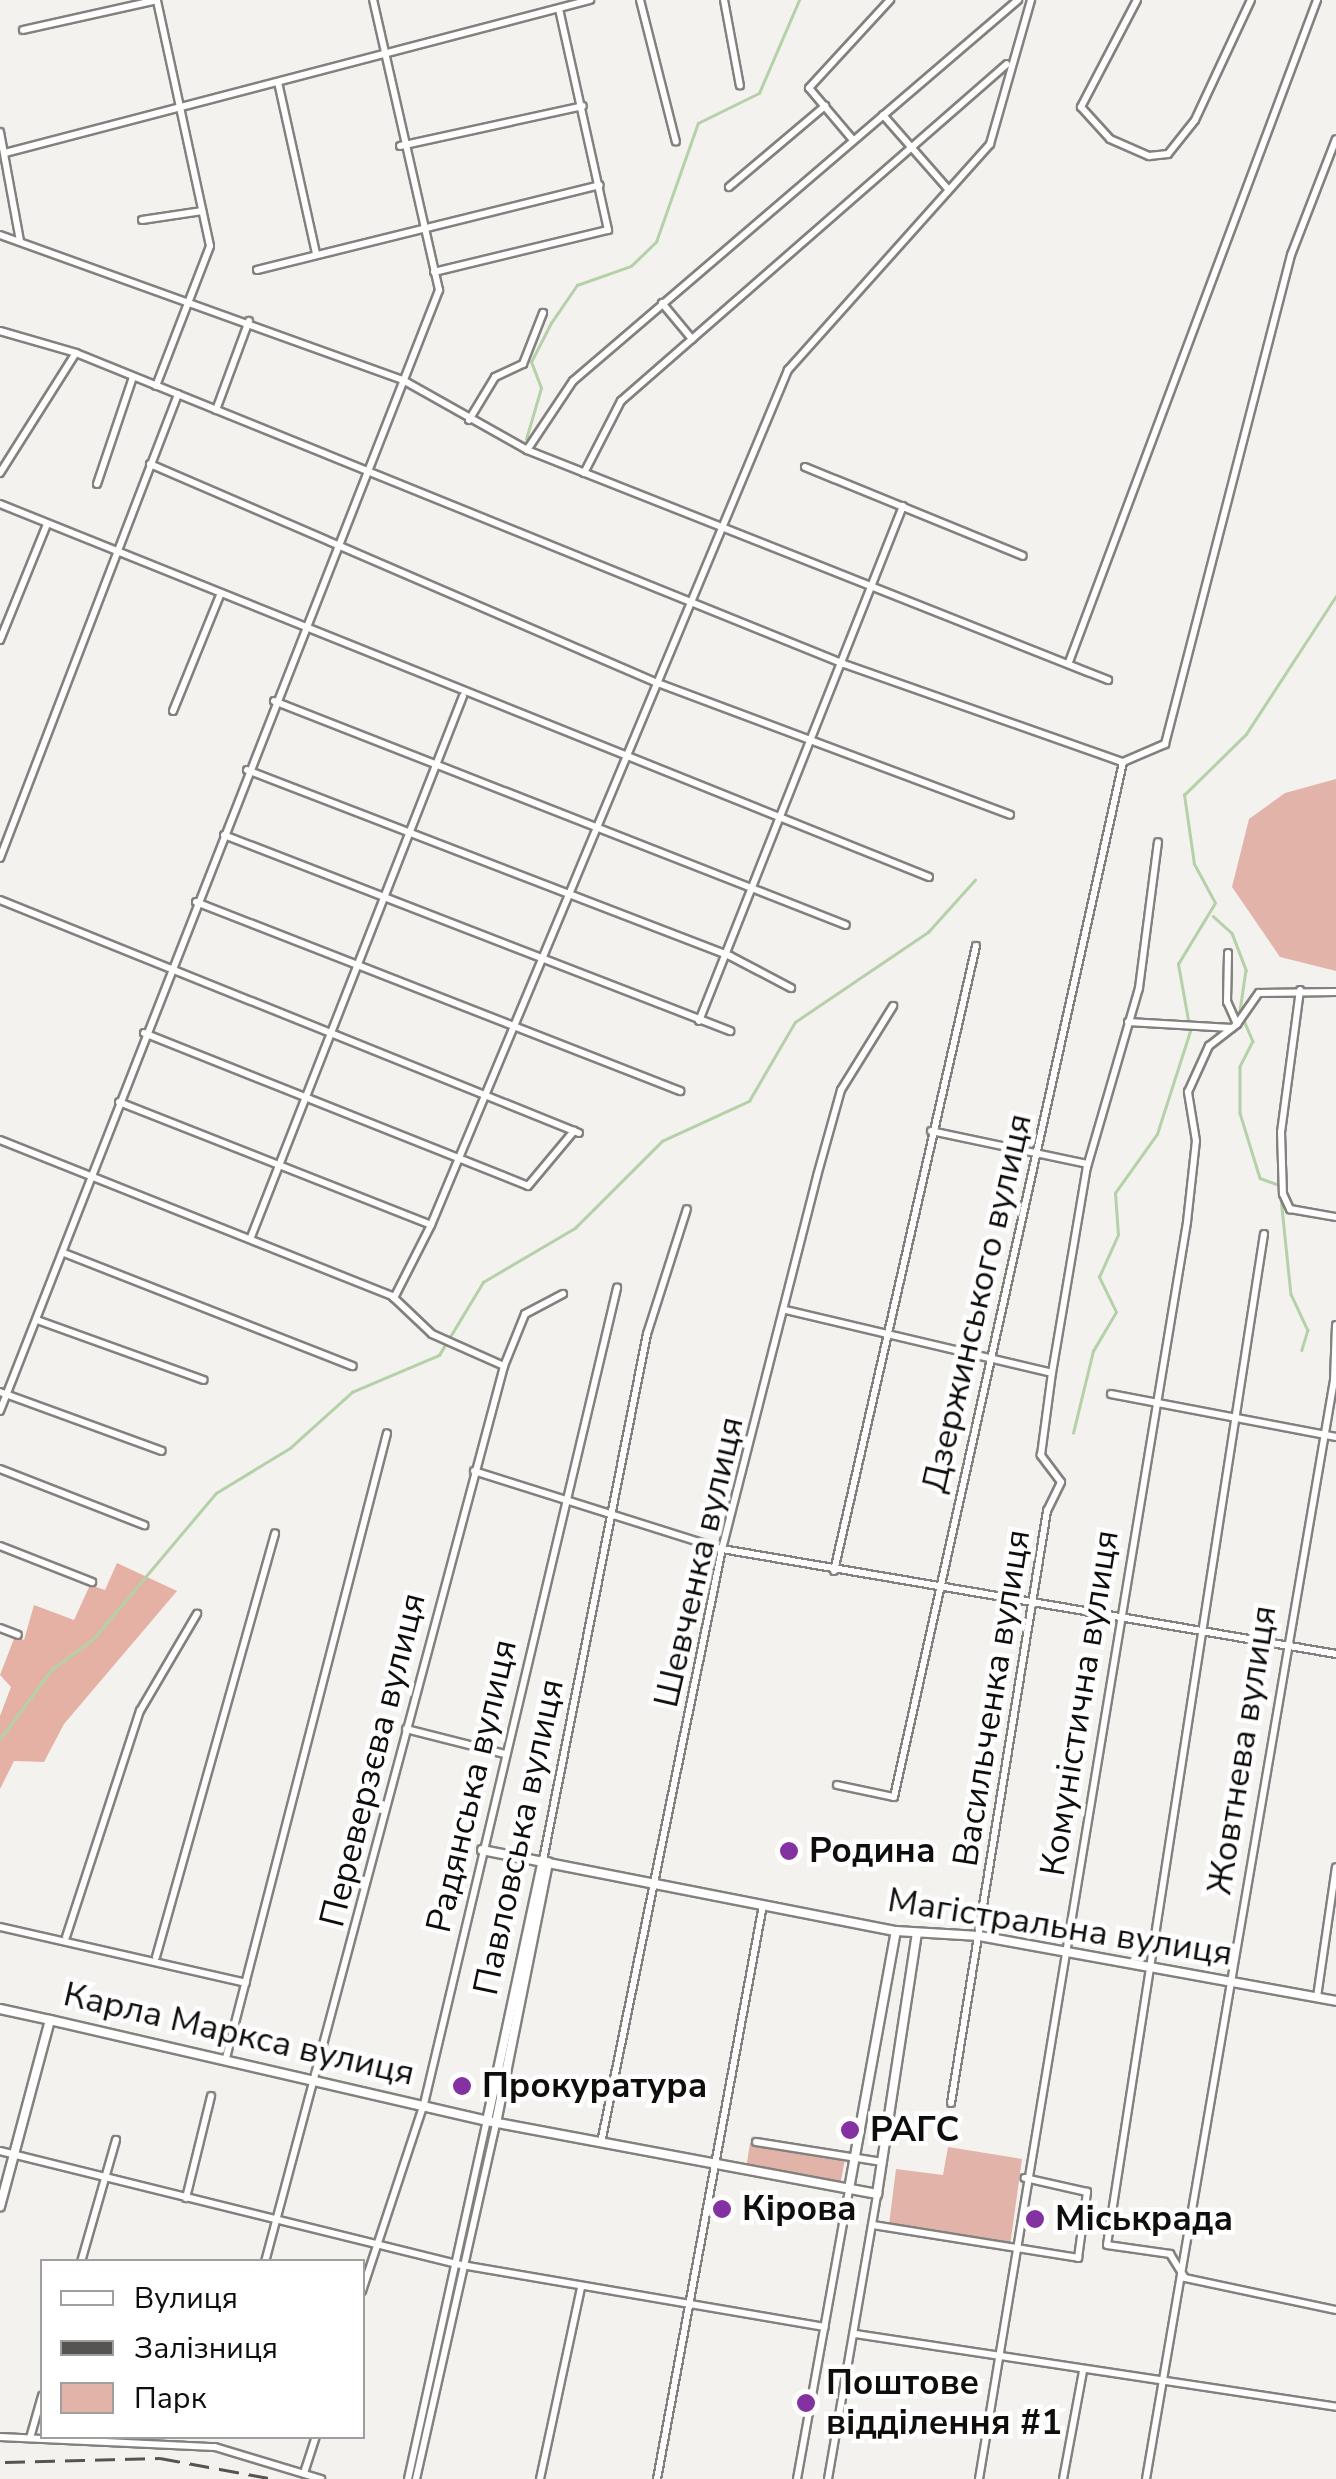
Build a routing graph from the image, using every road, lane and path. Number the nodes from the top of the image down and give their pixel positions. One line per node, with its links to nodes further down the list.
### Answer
1 (157, 0): 13 (street); 20 (street)
2 (372, 0): 14 (street)
3 (590, 0): 12 (street)
4 (640, 0): 25 (street)
5 (724, 0): 17 (street)
6 (890, 0): 19 (street)
7 (1018, 0): 21 (street)
8 (1031, 0): 15 (street)
9 (1137, 0): 10 (street)
10 (1250, 0)
11 (1317, 0): 72 (street)
12 (560, 9): 14 (street); 18 (street)
13 (23, 30)
14 (382, 56): 16 (street); 26 (street)
15 (1008, 63): 27 (street); 31 (street)
16 (278, 82): 20 (street); 37 (street)
17 (740, 86)
18 (583, 106): 26 (street); 29 (street)
19 (825, 106): 24 (street); 30 (street)
20 (176, 108): 28 (street); 32 (street)
21 (883, 114): 24 (street); 27 (street)
22 (0, 132): 28 (street)
23 (1336, 138): 81 (street)
24 (853, 140): 41 (street)
25 (676, 142)
26 (400, 146): 34 (street)
27 (912, 147): 31 (street); 45 (street)
28 (5, 152): 36 (street)
29 (600, 185): 34 (street); 39 (street)
30 (729, 187)
31 (948, 189): 62 (street)
32 (202, 212): 33 (street); 40 (street)
33 (142, 220)
34 (420, 226): 37 (street); 39 (street)
35 (0, 235): 36 (street)
36 (20, 242): 40 (street)
37 (316, 254): 38 (street)
38 (257, 270)
39 (434, 272): 48 (street)
40 (188, 299): 43 (street); 49 (street)
41 (662, 302): 45 (street); 53 (street)
42 (543, 313): 52 (street)
43 (249, 321): 48 (street); 51 (street)
44 (0, 331): 46 (street)
45 (692, 339): 58 (street)
46 (76, 352): 47 (street); 57 (street)
47 (134, 376): 49 (street); 59 (street)
48 (403, 380): 52 (street); 56 (street)
49 (156, 386): 50 (street)
50 (178, 394): 51 (street); 54 (street)
51 (216, 410): 56 (street)
52 (469, 420): 53 (street)
53 (527, 450): 58 (street)
54 (150, 464): 64 (street); 65 (street)
55 (805, 466): 61 (street)
56 (368, 470): 64 (street); 69 (street)
57 (0, 473)
58 (584, 474): 62 (street)
59 (97, 484)
60 (0, 504): 63 (street)
61 (902, 506): 66 (street); 67 (street)
62 (720, 522): 67 (street); 69 (street)
63 (47, 524): 65 (street); 71 (street)
64 (337, 547): 70 (street); 75 (street)
65 (119, 554): 68 (street); 90 (street)
66 (1024, 556)
67 (872, 586): 72 (street); 73 (street)
68 (220, 595): 70 (street); 78 (street)
69 (687, 600): 73 (street); 75 (street)
70 (304, 632): 76 (street); 77 (street)
71 (0, 640)
72 (1069, 662): 74 (street)
73 (844, 664): 79 (street); 81 (street)
74 (1108, 680)
75 (655, 682): 79 (street); 80 (street)
76 (462, 696): 80 (street); 82 (street)
77 (274, 701): 82 (street); 83 (street)
78 (173, 711)
79 (813, 742): 84 (street); 85 (street)
80 (624, 760): 85 (street); 86 (street)
81 (1123, 762): 121 (street, Дзержинського вулиця)
82 (435, 766): 86 (street); 87 (street)
83 (247, 770): 87 (street); 88 (street)
84 (1010, 814)
85 (784, 821): 91 (street); 92 (street)
86 (594, 828): 92 (street); 93 (street)
87 (409, 832): 93 (street); 94 (street)
88 (224, 835): 94 (street); 96 (street)
89 (1158, 842): 109 (street, Васильченка вулиця)
90 (0, 858)
91 (929, 877)
92 (756, 887): 97 (street); 100 (street)
93 (569, 895): 100 (street); 101 (street)
94 (384, 899): 101 (street); 102 (street)
95 (0, 900): 103 (street)
96 (196, 902): 102 (street); 103 (street)
97 (846, 925)
98 (976, 946): 119 (street)
99 (1228, 953): 110 (street)
100 (730, 956): 104 (street); 108 (street)
101 (544, 960): 108 (street); 111 (street)
102 (356, 965): 111 (street); 113 (street)
103 (167, 968): 113 (street); 114 (street)
104 (791, 988)
105 (1300, 990): 106 (street); 110 (street, Комуністична вулиця); 127 (street)
106 (1336, 992)
107 (892, 1006): 135 (street, Шевченка вулиця)
108 (699, 1021): 112 (street)
109 (1128, 1022): 110 (street); 123 (street, Васильченка вулиця)
110 (1239, 1022): 146 (street, Комуністична вулиця)
111 (518, 1030): 115 (street); 116 (street)
112 (730, 1030)
113 (330, 1032): 116 (street); 117 (street)
114 (144, 1034): 117 (street); 118 (street)
115 (680, 1091)
116 (490, 1096): 122 (street); 122 (street)
117 (305, 1100): 122 (street); 124 (street)
118 (119, 1102): 124 (street); 125 (street)
119 (931, 1131): 121 (street); 138 (street)
120 (0, 1140): 125 (street)
121 (1037, 1154): 123 (street); 139 (street, Дзержинського вулиця)
122 (460, 1159): 128 (street)
123 (1088, 1164): 142 (street, Васильченка вулиця)
124 (280, 1166): 128 (street); 130 (street)
125 (93, 1174): 130 (street); 131 (street)
126 (687, 1209): 156 (street, Павловська вулиця)
127 (1336, 1217)
128 (431, 1225): 134 (street)
129 (1264, 1234): 148 (street)
130 (251, 1237): 134 (street)
131 (64, 1253): 136 (street); 140 (street)
132 (616, 1288): 155 (street, Радянська вулиця)
133 (563, 1294): 141 (street, Переверзєва вулиця)
134 (394, 1298): 141 (street)
135 (786, 1310): 138 (street); 160 (street, Шевченка вулиця)
136 (38, 1320): 143 (street); 144 (street)
137 (1336, 1325): 150 (street, Жовтнева вулиця)
138 (886, 1334): 139 (street); 161 (street)
139 (990, 1358): 142 (street); 163 (street, Дзержинського вулиця)
140 (353, 1366)
141 (504, 1366): 154 (street, Переверзєва вулиця)
142 (1052, 1373): 164 (street, Васильченка вулиця)
143 (204, 1380)
144 (3, 1394): 147 (street); 152 (street)
145 (1111, 1394): 146 (street)
146 (1157, 1400): 148 (street); 166 (street, Комуністична вулиця)
147 (0, 1410)
148 (1236, 1422): 150 (street); 168 (street)
149 (386, 1433): 189 (street)
150 (1320, 1434): 151 (street); 170 (street, Жовтнева вулиця)
151 (1336, 1437)
152 (162, 1451)
153 (0, 1469): 157 (street)
154 (474, 1471): 155 (street); 172 (street, Переверзєва вулиця)
155 (567, 1494): 156 (street); 173 (street, Радянська вулиця)
156 (615, 1508): 160 (street); 176 (street, Павловська вулиця)
157 (144, 1525)
158 (275, 1533): 186 (street)
159 (0, 1546): 162 (street)
160 (722, 1548): 161 (street); 178 (street, Шевченка вулиця)
161 (834, 1571): 163 (street)
162 (92, 1582)
163 (941, 1588): 164 (street); 174 (street, Дзержинського вулиця)
164 (1034, 1603): 166 (street); 183 (street, Васильченка вулиця)
165 (197, 1614): 184 (street)
166 (1117, 1616): 168 (street); 185 (street, Комуністична вулиця)
167 (0, 1628): 169 (street)
168 (1202, 1631): 170 (street); 187 (street)
169 (18, 1635)
170 (1285, 1646): 171 (street); 188 (street, Жовтнева вулиця)
171 (1336, 1654)
172 (406, 1729): 173 (street); 195 (street, Переверзєва вулиця)
173 (505, 1754): 175 (street, Радянська вулиця)
174 (837, 1785)
175 (482, 1850): 176 (street, Магістральна вулиця); 198 (street, Радянська вулиця)
176 (546, 1861): 178 (street, Магістральна вулиця); 199 (street, Павловська вулиця)
177 (1336, 1867): 190 (street)
178 (658, 1880): 179 (street, Магістральна вулиця); 202 (street, Шевченка вулиця)
179 (763, 1902): 181 (street, Магістральна вулиця); 207 (street)
180 (0, 1927): 184 (street, Карла Маркса вулиця)
181 (896, 1931): 182 (street, Магістральна вулиця); 205 (street)
182 (917, 1934): 183 (street, Магістральна вулиця); 206 (street)
183 (979, 1936): 185 (street, Магістральна вулиця); 197 (street, Васильченка вулиця)
184 (66, 1937): 186 (street, Карла Маркса вулиця)
185 (1064, 1951): 187 (street, Магістральна вулиця); 209 (street, Комуністична вулиця)
186 (156, 1958): 189 (street, Карла Маркса вулиця)
187 (1145, 1966): 188 (street, Магістральна вулиця); 221 (street)
188 (1229, 1981): 190 (street, Магістральна вулиця); 221 (street, Жовтнева вулиця)
189 (246, 1983): 194 (street)
190 (1317, 1998): 191 (street, Магістральна вулиця)
191 (1336, 2001)
192 (0, 2008): 193 (street, Карла Маркса вулиця)
193 (50, 2020): 194 (street, Карла Маркса вулиця); 204 (street)
194 (226, 2058): 195 (street, Карла Маркса вулиця)
195 (318, 2076): 198 (street, Карла Маркса вулиця); 214 (street, Переверзєва вулиця)
196 (211, 2096): 212 (street)
197 (951, 2103)
198 (424, 2104): 199 (street, Карла Маркса вулиця); 216 (street, Радянська вулиця)
199 (492, 2122): 202 (street, Карла Маркса вулиця); 220 (street, Павловська вулиця)
200 (116, 2140): 208 (street)
201 (756, 2142): 205 (street)
202 (600, 2144): 207 (street, Карла Маркса вулиця)
203 (0, 2151): 204 (street)
204 (13, 2154): 208 (street); 213 (street)
205 (854, 2157): 206 (street); 210 (street)
206 (882, 2162): 211 (street)
207 (714, 2167): 210 (street, Карла Маркса вулиця); 224 (street)
208 (105, 2178): 212 (street); 218 (street)
209 (1025, 2178): 217 (street, Комуністична вулиця); 217 (street)
210 (849, 2189): 211 (street, Карла Маркса вулиця); 226 (street)
211 (877, 2194): 215 (street)
212 (186, 2198): 214 (street)
213 (0, 2206)
214 (276, 2220): 216 (street); 219 (street, Переверзєва вулиця)
215 (873, 2225): 217 (street); 227 (street)
216 (377, 2246): 220 (street); 222 (street, Радянська вулиця)
217 (1013, 2249): 228 (street, Комуністична вулиця)
218 (82, 2259)
219 (266, 2259)
220 (460, 2265): 223 (street); 242 (street, Павловська вулиця); 243 (street, Павловська вулиця)
221 (1185, 2278): 225 (street); 230 (street, Жовтнева вулиця)
222 (365, 2282)
223 (580, 2288): 224 (street); 244 (street)
224 (689, 2305): 226 (street); 245 (street)
225 (1336, 2310)
226 (826, 2327): 246 (street)
227 (855, 2334): 228 (street); 247 (street)
228 (998, 2358): 229 (street); 248 (street, Комуністична вулиця)
229 (1083, 2371): 230 (street); 249 (street)
230 (1164, 2380): 232 (street); 250 (street, Жовтнева вулиця)
231 (40, 2403): 234 (street)
232 (1336, 2407)
233 (0, 2436): 234 (street)
234 (30, 2438): 235 (street)
235 (40, 2438)
236 (51, 2439): 239 (street)
237 (217, 2439): 239 (street)
238 (315, 2439): 240 (street)
239 (215, 2447): 240 (street)
240 (304, 2474): 241 (street)
241 (321, 2479)
242 (408, 2479)
243 (416, 2479)
244 (540, 2479)
245 (657, 2479)
246 (796, 2479)
247 (828, 2479)
248 (978, 2479)
249 (1063, 2479)
250 (1146, 2479)

